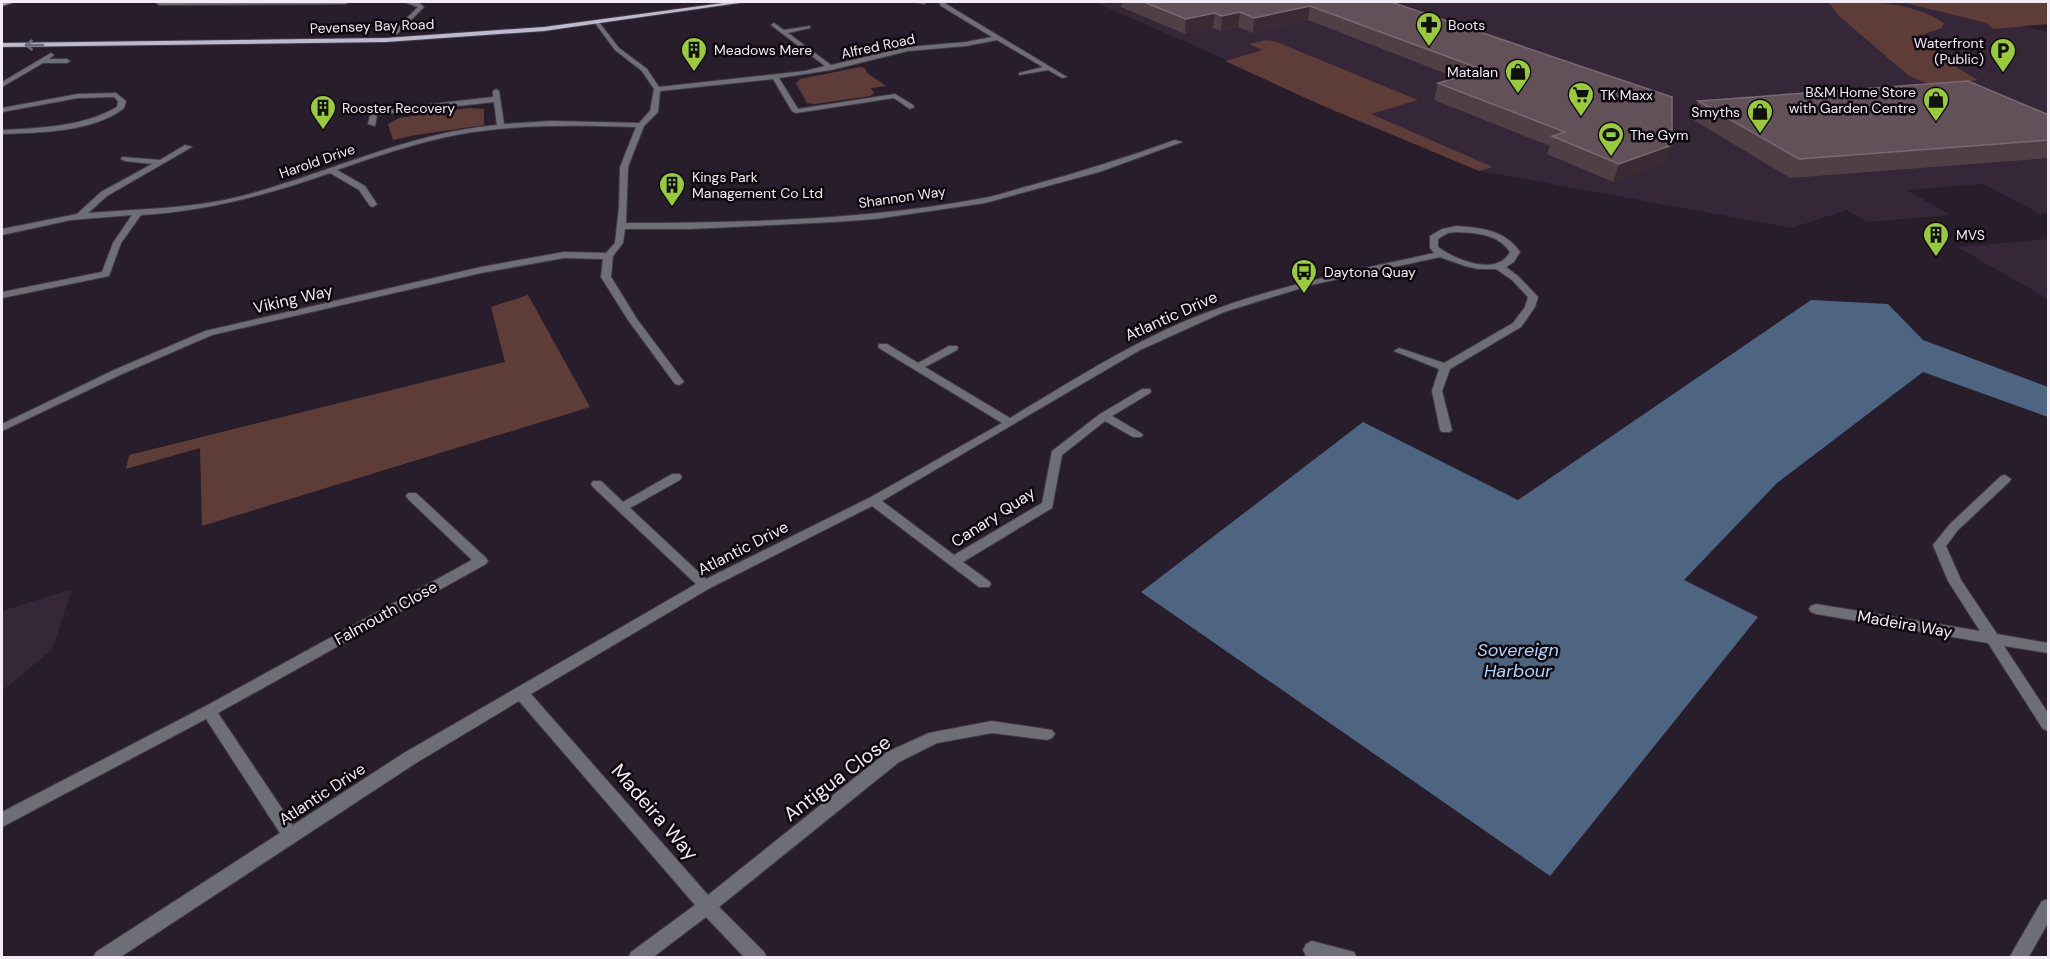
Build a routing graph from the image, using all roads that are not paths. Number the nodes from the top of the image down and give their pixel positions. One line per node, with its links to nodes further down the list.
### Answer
1 (12, 2): 10 (main road)
2 (346, 2): 9 (street)
3 (406, 2): 15 (street)
4 (706, 2): 15 (main road, Pevensey Bay Road)
5 (742, 2): 11 (main road, Pevensey Bay Road)
6 (918, 2): 7 (street)
7 (924, 2)
8 (942, 2): 17 (street)
9 (159, 3)
10 (2, 4)
11 (598, 23): 18 (main road, Pevensey Bay Road, one-way to 18); 28 (street)
12 (774, 25): 14 (street)
13 (808, 27): 14 (street)
14 (782, 32): 22 (street)
15 (395, 33): 16 (main road, Pevensey Bay Road)
16 (8, 35)
17 (996, 38): 22 (street, Alfred Road); 23 (street)
18 (2, 45)
19 (51, 55): 21 (street)
20 (67, 60): 21 (street)
21 (43, 61): 27 (street)
22 (831, 68): 25 (street, Alfred Road)
23 (1048, 68): 24 (street); 26 (street)
24 (1021, 74)
25 (775, 77): 28 (street, Alfred Road); 29 (street)
26 (1064, 77)
27 (2, 85)
28 (657, 89): 32 (street)
29 (910, 107)
30 (2, 110): 34 (street)
31 (372, 124): 33 (street)
32 (641, 125): 33 (street, Harold Drive); 43 (street)
33 (501, 127): 39 (street, Harold Drive)
34 (2, 132)
35 (1178, 142): 43 (street, Shannon Way)
36 (188, 147): 38 (street)
37 (125, 159): 38 (street)
38 (160, 162): 42 (street)
39 (330, 170): 40 (street); 41 (street, Harold Drive)
40 (373, 204)
41 (137, 214): 42 (street, Harold Drive); 48 (street)
42 (80, 216): 44 (street, Harold Drive)
43 (621, 226): 46 (street)
44 (2, 232)
45 (1440, 254): 47 (street); 47 (street); 57 (street, Atlantic Drive)
46 (608, 256): 54 (street); 58 (street, Viking Way)
47 (1498, 266): 53 (street)
48 (2, 295)
49 (883, 346): 52 (street)
50 (953, 348): 52 (street)
51 (1399, 351): 53 (street)
52 (918, 366): 57 (street)
53 (1445, 367): 59 (street)
54 (679, 382)
55 (1146, 391): 56 (street, Canary Quay)
56 (1104, 416): 60 (street); 67 (street, Canary Quay)
57 (1010, 423): 65 (street, Atlantic Drive)
58 (2, 428)
59 (1446, 430)
60 (1137, 435)
61 (676, 477): 66 (street)
62 (2005, 479): 71 (street, Madeira Way)
63 (597, 484): 66 (street)
64 (412, 496): 74 (street, Falmouth Close)
65 (873, 501): 67 (street, Canary Quay); 69 (street, Atlantic Drive)
66 (621, 508): 69 (street)
67 (954, 561): 68 (street, Canary Quay)
68 (984, 584)
69 (705, 585): 73 (street, Atlantic Drive)
70 (1816, 609): 71 (street, Madeira Way)
71 (1993, 640): 72 (street); 75 (street, Madeira Way)
72 (2049, 648)
73 (521, 693): 78 (street, Atlantic Drive); 79 (street, Madeira Way)
74 (209, 711): 77 (street, Falmouth Close); 78 (street)
75 (2049, 725)
76 (1047, 734): 79 (street, Antigua Close)
77 (2, 820)
78 (290, 834): 82 (street, Atlantic Drive)
79 (707, 906): 83 (street, Antigua Close); 84 (street, Madeira Way)
80 (2049, 907): 86 (street)
81 (1311, 950): 85 (street)
82 (102, 957)
83 (637, 957)
84 (758, 957)
85 (1348, 957)
86 (2018, 957)

